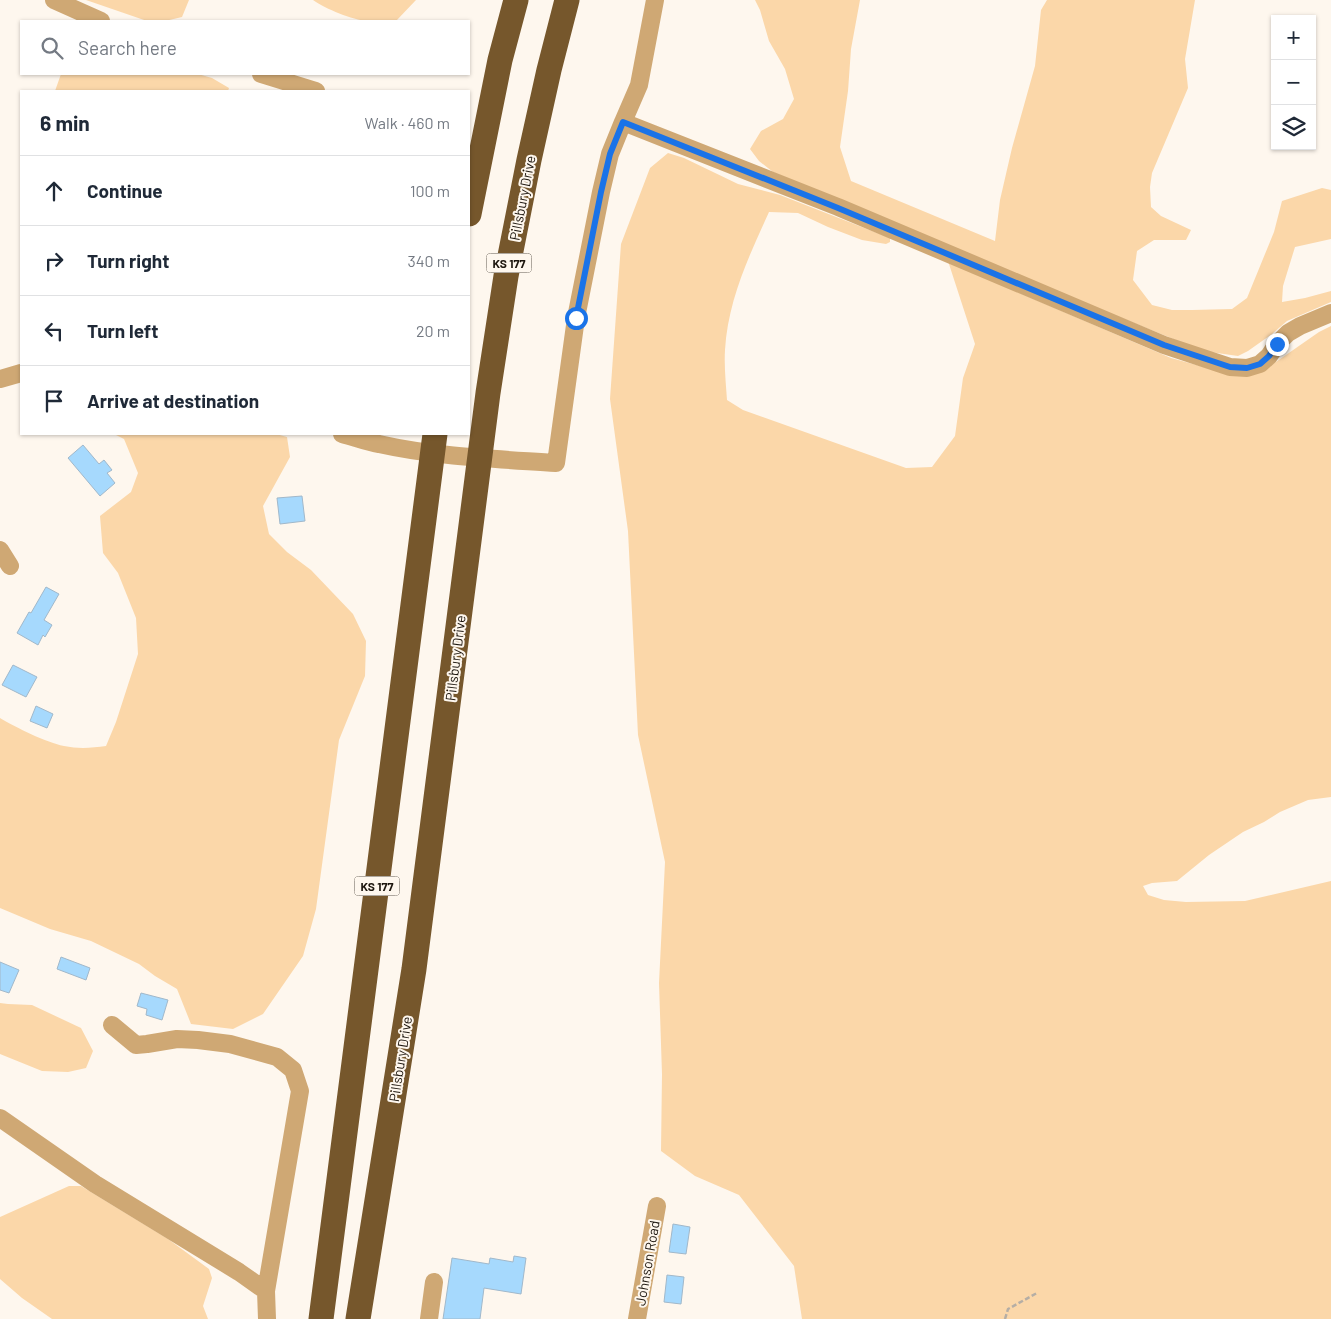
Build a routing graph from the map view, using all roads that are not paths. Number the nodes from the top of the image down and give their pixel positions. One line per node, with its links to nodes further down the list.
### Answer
1 (54, 0): 5 (street)
2 (516, 0): 9 (highway)
3 (567, 0): 16 (highway, Pillsbury Drive / KS 177)
4 (655, 0): 8 (street)
5 (98, 20)
6 (264, 75): 7 (street)
7 (313, 90)
8 (623, 122): 10 (street); 16 (street)
9 (470, 209)
10 (1331, 313)
11 (20, 373): 12 (street)
12 (0, 380)
13 (349, 435): 14 (street)
14 (378, 439): 15 (street)
15 (434, 443): 16 (street); 25 (highway, KS 177)
16 (481, 458): 26 (highway, Pillsbury Drive / KS 177)
17 (0, 550): 18 (street)
18 (10, 566)
19 (112, 1025): 23 (street)
20 (0, 1118): 23 (street)
21 (657, 1206): 28 (street, Johnson Road)
22 (434, 1282): 27 (street)
23 (266, 1291): 24 (street)
24 (267, 1319)
25 (321, 1319)
26 (358, 1319)
27 (429, 1319)
28 (637, 1319)

